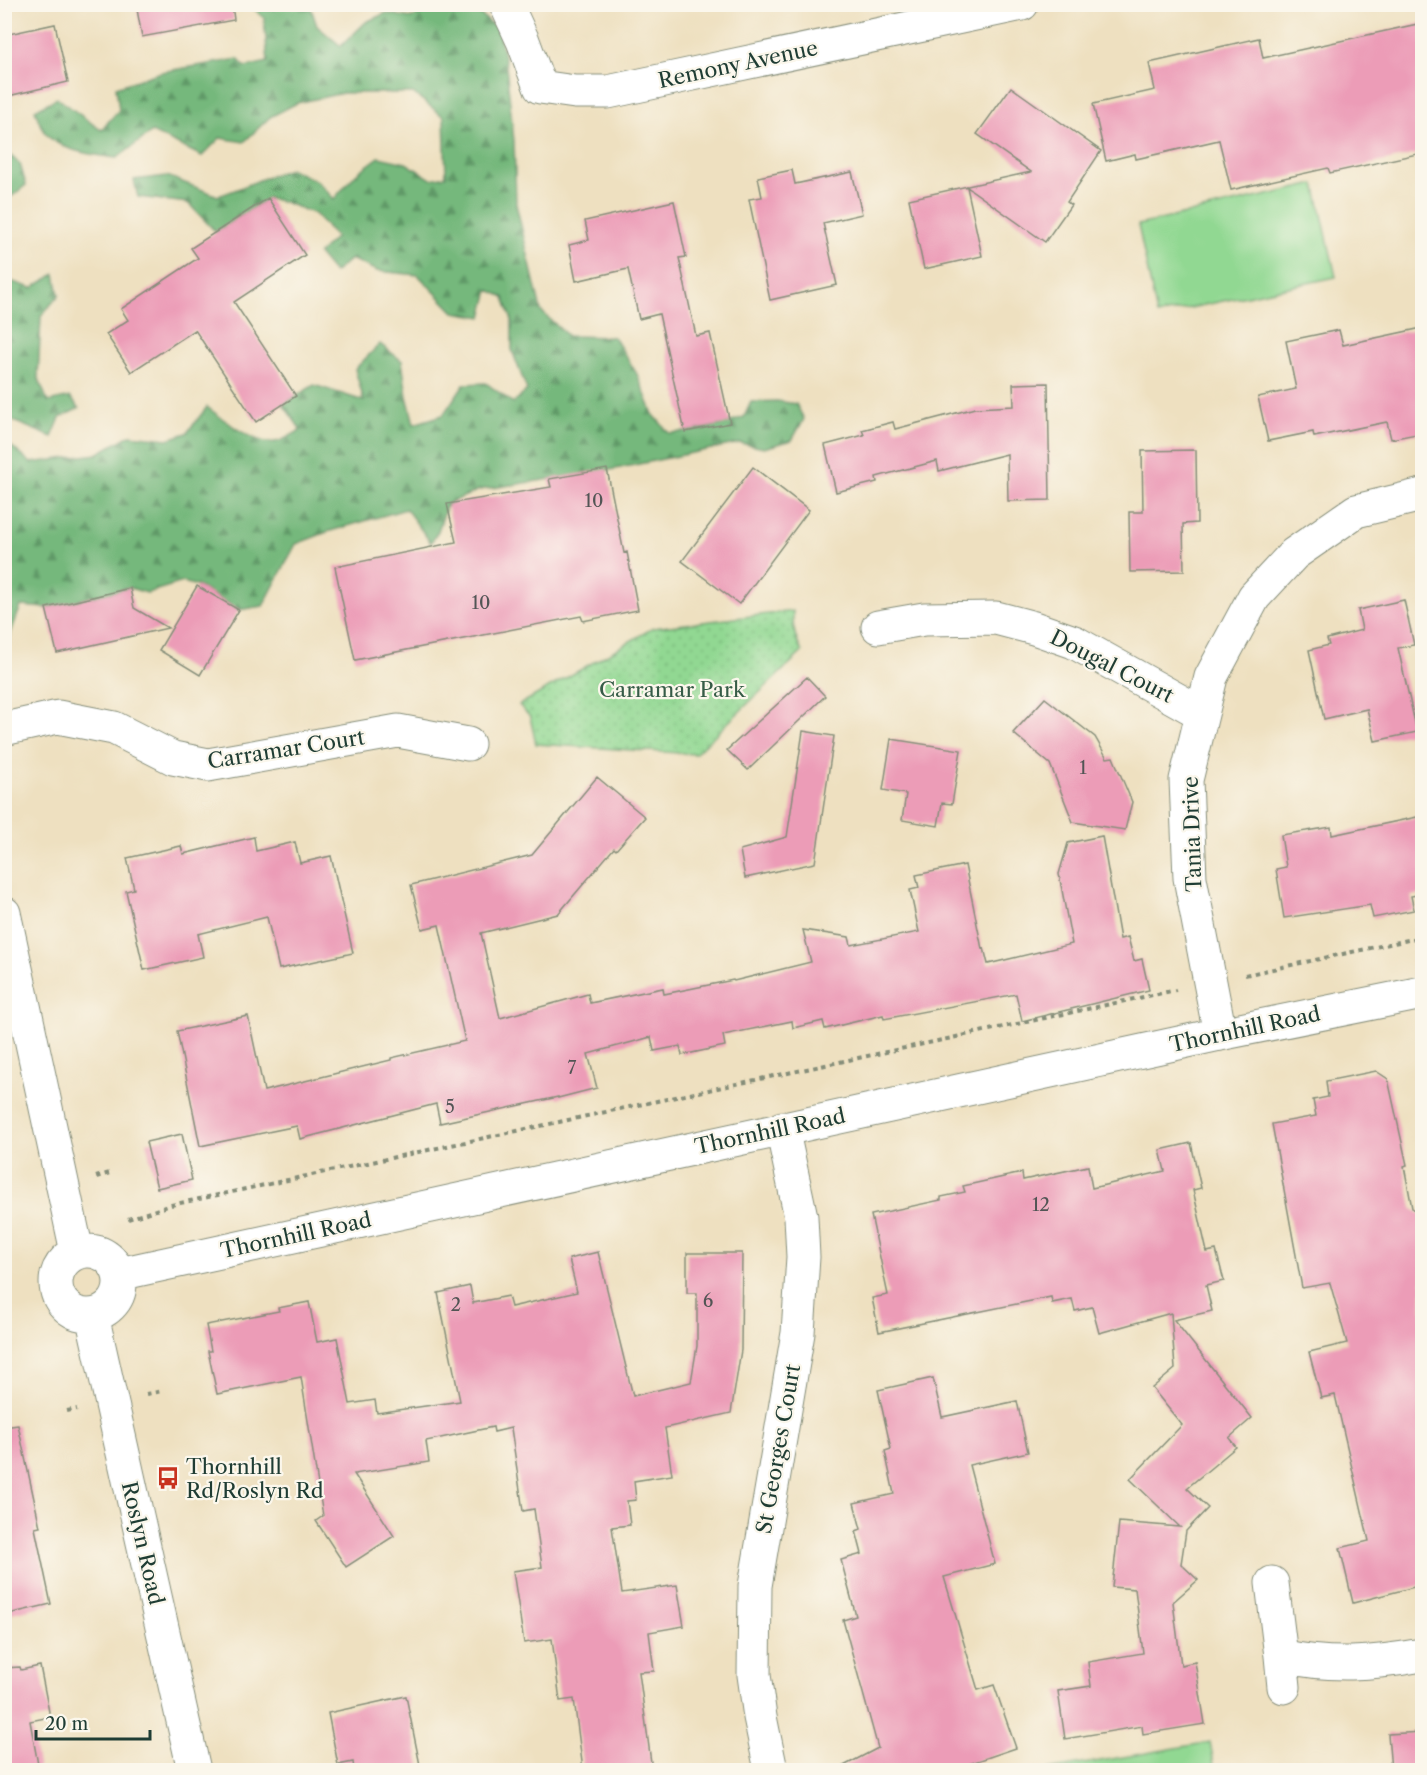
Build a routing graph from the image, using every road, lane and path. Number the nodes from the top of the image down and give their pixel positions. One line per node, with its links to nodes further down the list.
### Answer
1 (506, 4): 2 (street, Remony Avenue)
2 (1022, 4)
3 (1422, 495): 5 (street, Tania Drive)
4 (878, 627): 5 (street, Dougal Court)
5 (1201, 713): 10 (street, Tania Drive)
6 (4, 729): 7 (street, Carramar Court)
7 (468, 744)
8 (4, 913): 15 (street)
9 (1422, 936): 10 (path)
10 (1210, 982): 12 (street, Tania Drive); 14 (path)
11 (1422, 993): 12 (street, Thornhill Road)
12 (1221, 1034): 13 (street, Thornhill Road)
13 (782, 1128): 16 (street, Thornhill Road); 21 (street, St Georges Court)
14 (128, 1219)
15 (77, 1252): 16 (street); 17 (street)
16 (119, 1274): 17 (street)
17 (92, 1315): 20 (street, Roslyn Road)
18 (1272, 1583): 19 (street)
19 (1422, 1655)
20 (194, 1770)
21 (771, 1770)

